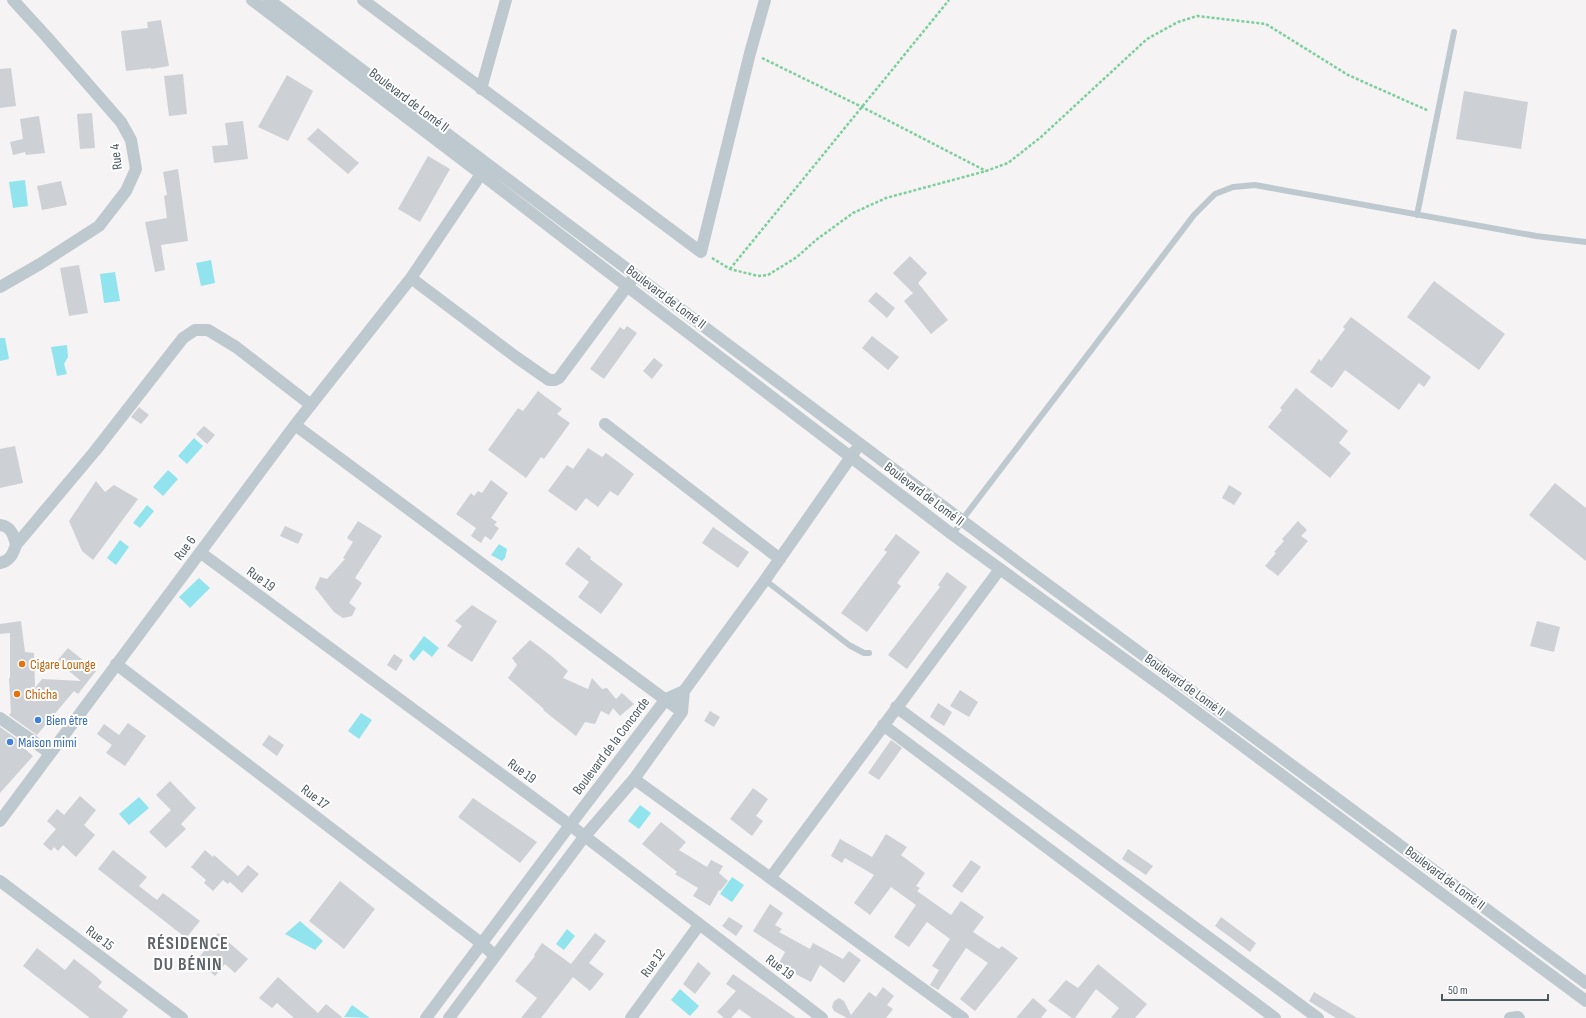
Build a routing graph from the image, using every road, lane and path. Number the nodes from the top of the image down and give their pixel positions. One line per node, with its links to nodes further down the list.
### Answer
1 (12, 0): 21 (street, Rue 4)
2 (252, 0): 14 (street, Boulevard de Lomé II)
3 (269, 0): 19 (street, Boulevard de Lomé II)
4 (362, 0): 10 (street)
5 (506, 0): 10 (street)
6 (765, 0): 9 (street)
7 (949, 0): 11 (path)
8 (1454, 32): 12 (lane)
9 (750, 52): 11 (path); 17 (street)
10 (481, 89): 17 (street)
11 (862, 107): 13 (path); 18 (path)
12 (1437, 115): 13 (path); 15 (lane)
13 (986, 171): 18 (path)
14 (481, 174): 20 (street, Rue 6); 22 (street, Boulevard de Lomé II)
15 (1417, 215): 16 (lane); 28 (lane)
16 (1586, 242)
17 (701, 252): 18 (path)
18 (730, 269)
19 (635, 276): 22 (street); 26 (street, Boulevard de Lomé II)
20 (411, 278): 22 (street); 23 (street, Rue 6)
21 (0, 287)
22 (628, 287): 27 (street, Boulevard de Lomé II)
23 (311, 405): 25 (street, Rue 6); 31 (street)
24 (605, 424): 33 (street)
25 (295, 425): 32 (street, Rue 6); 40 (street)
26 (861, 444): 27 (street); 28 (street, Boulevard de Lomé II)
27 (851, 457): 30 (street, Boulevard de Lomé II); 33 (street)
28 (962, 520): 30 (lane); 55 (street, Boulevard de Lomé II)
29 (0, 525): 31 (street)
30 (953, 535): 35 (street, Boulevard de Lomé II)
31 (16, 545): 34 (street)
32 (201, 553): 38 (street, Rue 6); 48 (street, Rue 19)
33 (780, 559): 36 (street)
34 (0, 563)
35 (1000, 569): 41 (street); 56 (street, Boulevard de Lomé II)
36 (765, 580): 37 (lane); 39 (street)
37 (869, 653)
38 (116, 664): 45 (street, Rue 6); 53 (street, Rue 17)
39 (684, 691): 40 (street, Boulevard de la Concorde); 42 (street)
40 (666, 699): 42 (street); 48 (street, Boulevard de la Concorde)
41 (896, 707): 44 (street); 64 (street)
42 (682, 712): 46 (street)
43 (0, 718): 45 (street)
44 (883, 725): 50 (street); 63 (street)
45 (50, 753): 47 (street, Rue 6)
46 (634, 779): 49 (street); 50 (street)
47 (0, 821)
48 (570, 825): 49 (street, Rue 19); 53 (street, Boulevard de la Concorde)
49 (584, 837): 52 (street, Rue 19); 54 (street)
50 (771, 877): 62 (street)
51 (0, 881): 57 (street, Rue 15)
52 (699, 925): 60 (street, Rue 12); 61 (street, Rue 19)
53 (482, 943): 54 (street, Rue 17); 58 (street, Boulevard de la Concorde)
54 (495, 956): 59 (street)
55 (1586, 983)
56 (1586, 1001)
57 (182, 1018)
58 (426, 1018)
59 (449, 1018)
60 (631, 1018)
61 (822, 1018)
62 (963, 1018)
63 (1275, 1018)
64 (1318, 1018)
65 (1510, 1018): 66 (street)
66 (1519, 1018)

